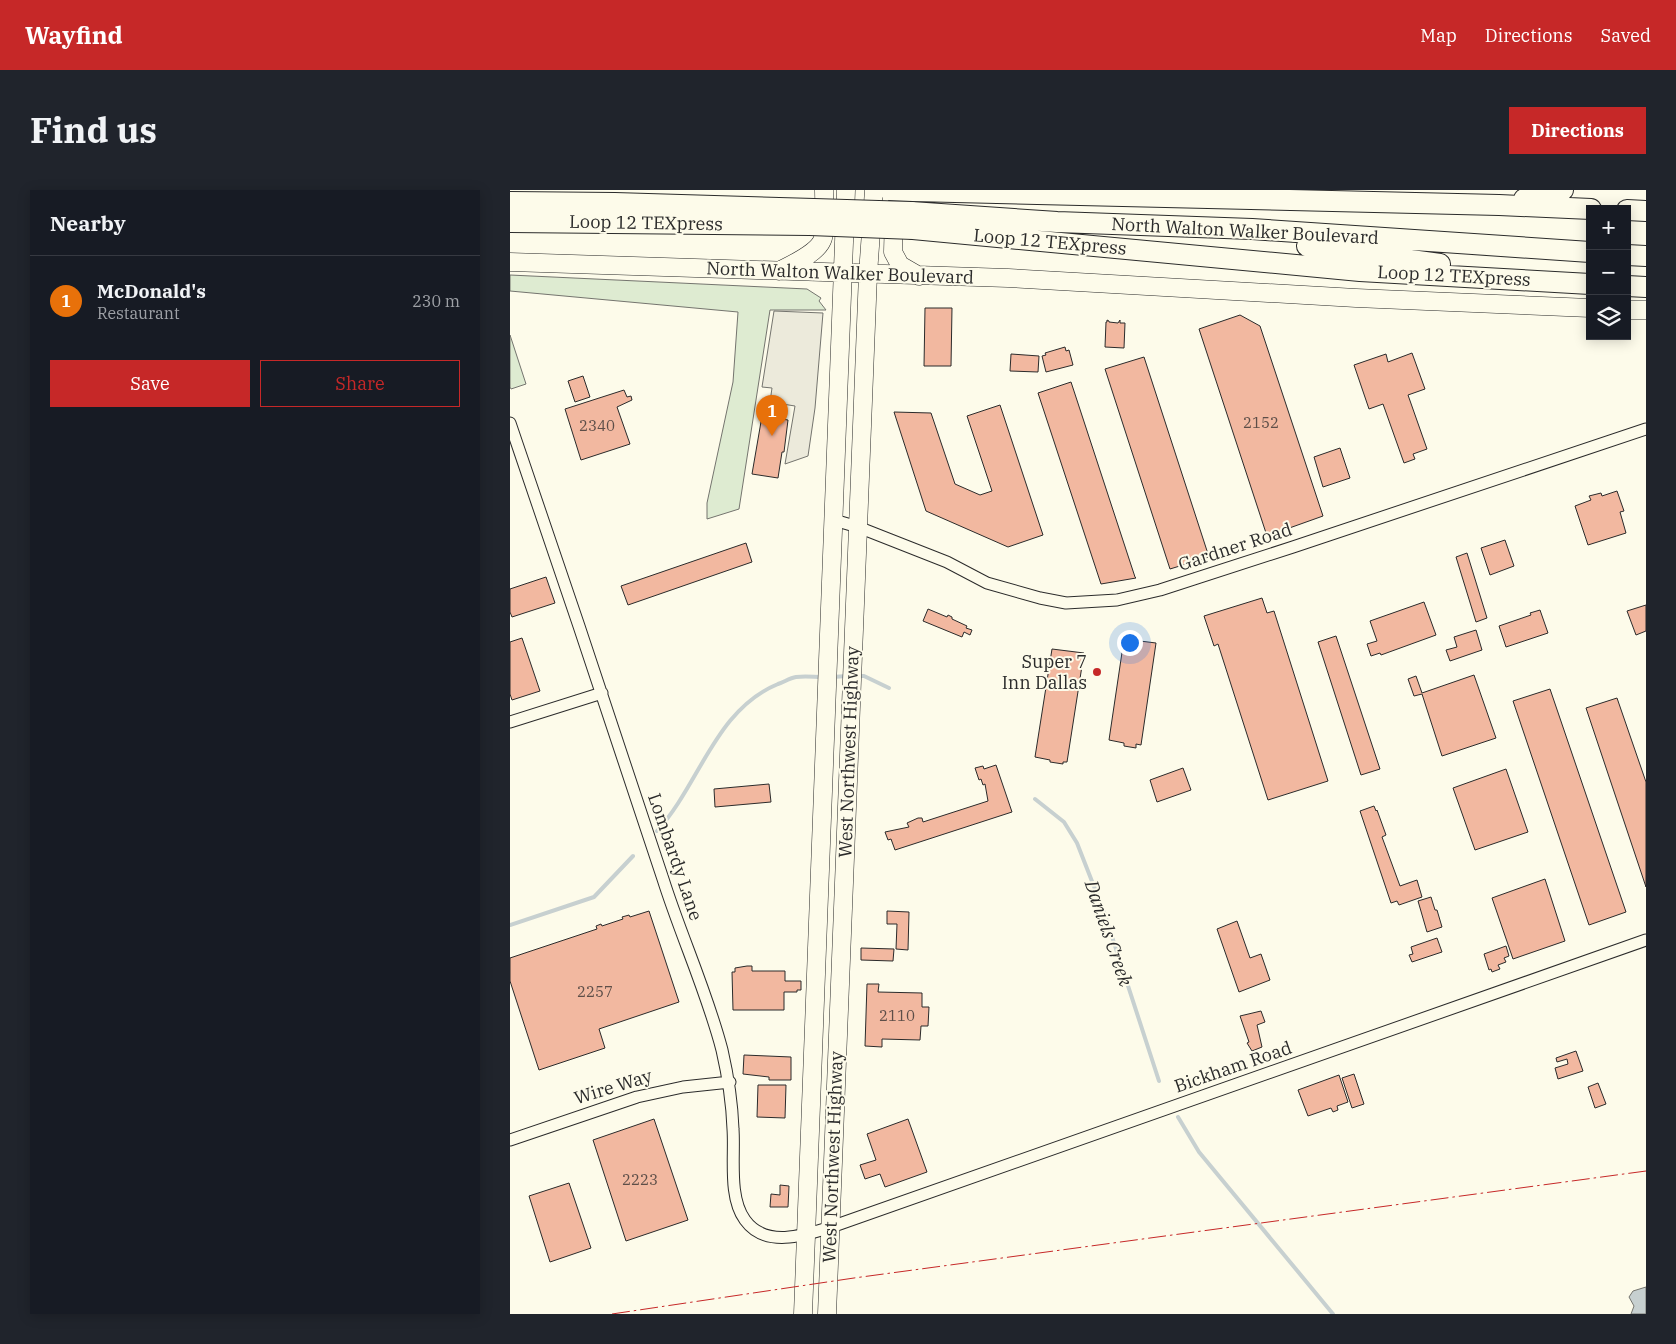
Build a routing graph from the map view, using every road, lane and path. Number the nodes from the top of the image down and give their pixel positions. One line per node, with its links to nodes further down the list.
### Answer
1 (824, 190): 20 (main road)
2 (846, 190): 21 (main road, West Northwest Highway)
3 (874, 190): 22 (main road, West Northwest Highway)
4 (889, 190): 6 (highway, North Walton Walker Boulevard, bridge)
5 (1563, 190): 8 (highway)
6 (904, 191): 8 (highway, North Walton Walker Boulevard); 23 (main road)
7 (510, 202): 12 (highway, North Walton Walker Boulevard)
8 (1499, 205): 9 (highway, North Walton Walker Boulevard)
9 (1586, 209)
10 (1631, 210): 11 (highway)
11 (1646, 211)
12 (812, 217): 13 (highway, North Walton Walker Boulevard, bridge); 14 (highway, Loop 12 TEXpress)
13 (912, 220): 15 (highway, North Walton Walker Boulevard); 24 (highway, Loop 12 TEXpress)
14 (510, 222)
15 (1252, 229): 16 (highway, North Walton Walker Boulevard); 24 (highway)
16 (1586, 252)
17 (1631, 255): 18 (highway)
18 (1646, 256)
19 (510, 262): 20 (main road, North Walton Walker Boulevard)
20 (779, 271): 21 (main road, North Walton Walker Boulevard)
21 (843, 274): 22 (main road, North Walton Walker Boulevard); 32 (main road, West Northwest Highway)
22 (868, 274): 23 (main road, North Walton Walker Boulevard); 33 (main road, West Northwest Highway)
23 (919, 276): 27 (main road, North Walton Walker Boulevard)
24 (1583, 284)
25 (1631, 286): 26 (highway)
26 (1646, 287)
27 (1586, 308)
28 (1631, 310): 29 (main road)
29 (1646, 310)
30 (510, 423): 34 (street, Lombardy Lane)
31 (1646, 429): 33 (street, Gardner Road)
32 (834, 520): 33 (street, Gardner Road); 36 (main road, West Northwest Highway)
33 (858, 526): 37 (main road, West Northwest Highway)
34 (602, 694): 35 (street); 41 (street, Lombardy Lane)
35 (510, 722)
36 (820, 887): 37 (main road); 39 (main road, West Northwest Highway)
37 (844, 888): 40 (main road, West Northwest Highway)
38 (1646, 940): 43 (street, Bickham Road)
39 (814, 1044): 40 (main road); 44 (main road, West Northwest Highway)
40 (838, 1044): 43 (main road, West Northwest Highway)
41 (730, 1082): 42 (street, Wire Way); 44 (street, Lombardy Lane)
42 (510, 1140)
43 (831, 1227): 44 (street, Lombardy Lane); 46 (main road, West Northwest Highway)
44 (806, 1235): 45 (main road, West Northwest Highway)
45 (803, 1314)
46 (827, 1314)

